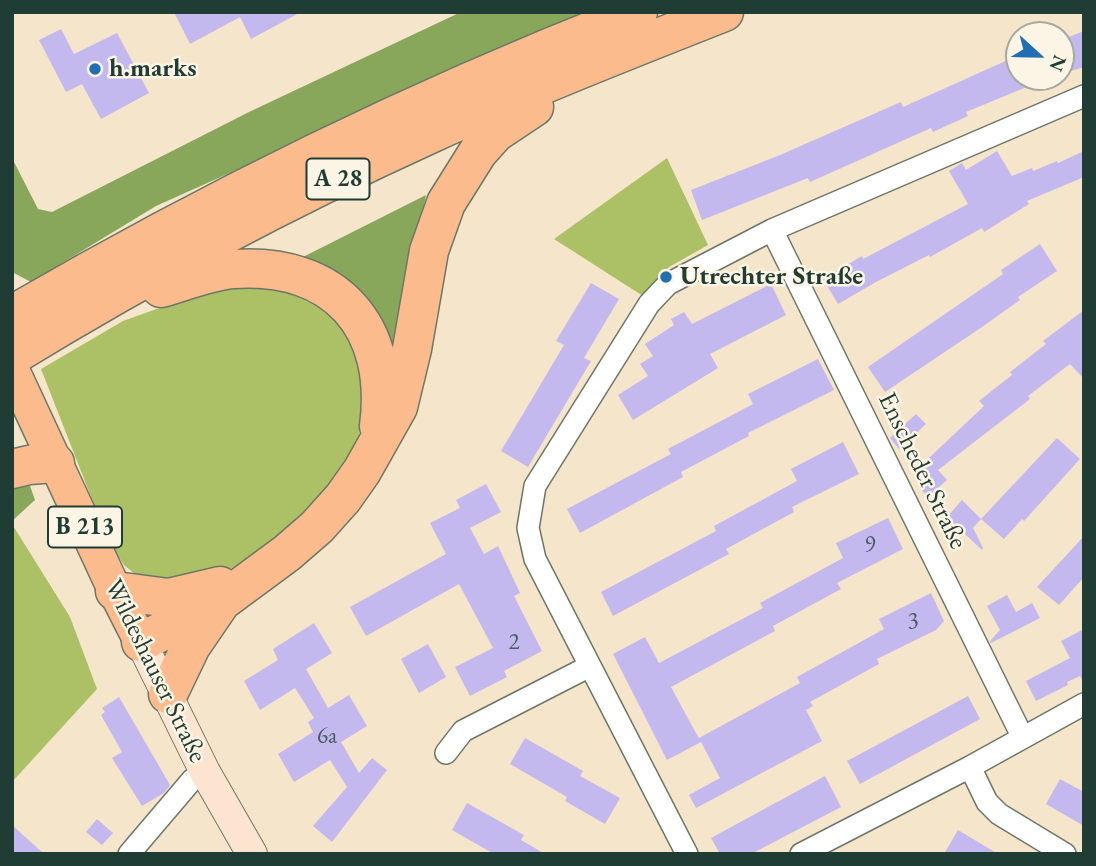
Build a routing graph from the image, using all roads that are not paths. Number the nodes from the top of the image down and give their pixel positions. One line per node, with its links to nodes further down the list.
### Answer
1 (638, 12): 7 (highway, A 28)
2 (724, 12): 3 (highway, A 28)
3 (603, 60): 6 (highway, A 28); 10 (highway)
4 (1084, 96): 5 (street)
5 (772, 230): 16 (street); 19 (street, Enscheder Straße)
6 (81, 314): 8 (highway, A 28); 10 (highway)
7 (12, 315)
8 (12, 356)
9 (12, 369): 11 (main road, Wildeshauser Straße / B 213)
10 (376, 445): 13 (highway)
11 (55, 463): 12 (highway); 14 (main road, Wildeshauser Straße / B 213)
12 (12, 469)
13 (236, 590): 14 (highway); 15 (highway); 17 (highway)
14 (115, 591): 15 (main road, Wildeshauser Straße / B 213)
15 (141, 642): 17 (main road, Wildeshauser Straße)
16 (590, 666): 20 (street); 25 (street)
17 (168, 694): 22 (main road, Wildeshauser Straße)
18 (1084, 704): 19 (street)
19 (1022, 736): 21 (street)
20 (446, 753)
21 (970, 767): 26 (street); 27 (street)
22 (205, 772): 23 (street); 24 (main road, Wildeshauser Straße)
23 (129, 854)
24 (253, 854)
25 (687, 854)
26 (801, 854)
27 (1065, 854)

